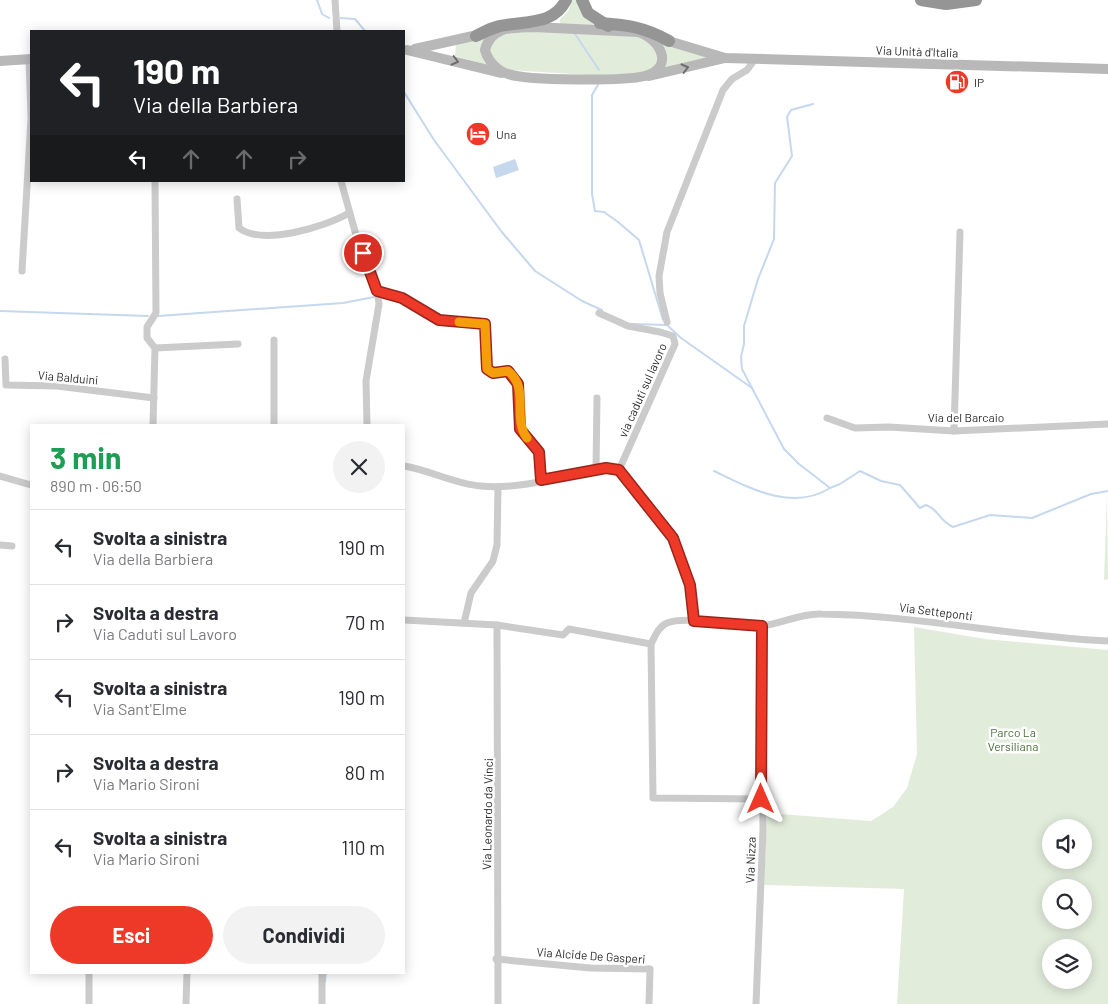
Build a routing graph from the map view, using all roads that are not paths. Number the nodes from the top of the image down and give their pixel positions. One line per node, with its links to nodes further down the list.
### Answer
1 (335, 0): 7 (street)
2 (566, 0): 15 (highway)
3 (570, 0): 9 (highway)
4 (582, 0): 8 (highway)
5 (922, 0): 6 (highway)
6 (976, 0)
7 (335, 20): 10 (street); 11 (street)
8 (600, 23): 13 (highway); 16 (highway)
9 (533, 27): 12 (main road, Via Unità d'Italia); 13 (main road, Via Unità d'Italia)
10 (332, 30)
11 (337, 30)
12 (500, 30): 15 (main road, Via Unità d'Italia); 23 (main road)
13 (614, 30): 14 (main road, Via Unità d'Italia)
14 (648, 35): 16 (main road, Via Unità d'Italia); 24 (main road)
15 (476, 36): 17 (main road, Via Unità d'Italia)
16 (669, 41): 18 (main road, Via Unità d'Italia)
17 (405, 50): 23 (main road, Via Unità d'Italia, one-way to 23)
18 (725, 58): 20 (main road, Via Unità d'Italia); 24 (main road, Via Unità d'Italia, one-way to 18)
19 (30, 59): 21 (main road)
20 (755, 59): 22 (main road, Via Unità d'Italia); 34 (street)
21 (0, 61)
22 (1108, 69)
23 (507, 74): 24 (main road, Via Unità d'Italia)
24 (645, 76)
25 (30, 135): 31 (street)
26 (155, 182): 37 (street)
27 (341, 182): 29 (street)
28 (238, 200): 29 (street)
29 (349, 212): 32 (street)
30 (960, 232): 46 (street)
31 (22, 271)
32 (377, 291): 44 (street); 51 (street)
33 (599, 312): 48 (street, via caduti sul lavoro)
34 (667, 322)
35 (274, 340): 43 (street)
36 (238, 344): 37 (street)
37 (156, 348): 39 (street)
38 (5, 359): 39 (street, Via Balduini)
39 (154, 398): 42 (street)
40 (597, 398): 49 (street)
41 (827, 418): 46 (street, Via del Barcaio)
42 (153, 424)
43 (274, 424)
44 (367, 424)
45 (1108, 424): 46 (street, Via del Barcaio)
46 (954, 431)
47 (405, 466): 53 (street)
48 (617, 469): 49 (street); 57 (street)
49 (596, 470): 51 (street)
50 (0, 476): 52 (street)
51 (541, 480): 53 (street)
52 (30, 485)
53 (498, 487): 58 (street)
54 (0, 545): 55 (street)
55 (12, 546)
56 (405, 620): 58 (street)
57 (694, 621): 60 (street, Via Setteponti); 62 (street, Via Setteponti)
58 (464, 623): 59 (street)
59 (498, 625): 62 (street); 64 (street, Via Leonardo da Vinci)
60 (762, 626): 61 (street, Via Setteponti); 63 (street, Via Nizza)
61 (1108, 641)
62 (651, 644): 63 (street)
63 (761, 799): 73 (street, Via Nizza)
64 (496, 959): 71 (street, Via Leonardo da Vinci); 72 (street, Via Alcide De Gasperi)
65 (89, 974): 68 (street)
66 (187, 974): 69 (street)
67 (322, 974): 70 (street)
68 (89, 1004)
69 (186, 1004)
70 (322, 1004)
71 (498, 1004)
72 (649, 1004)
73 (756, 1004)

